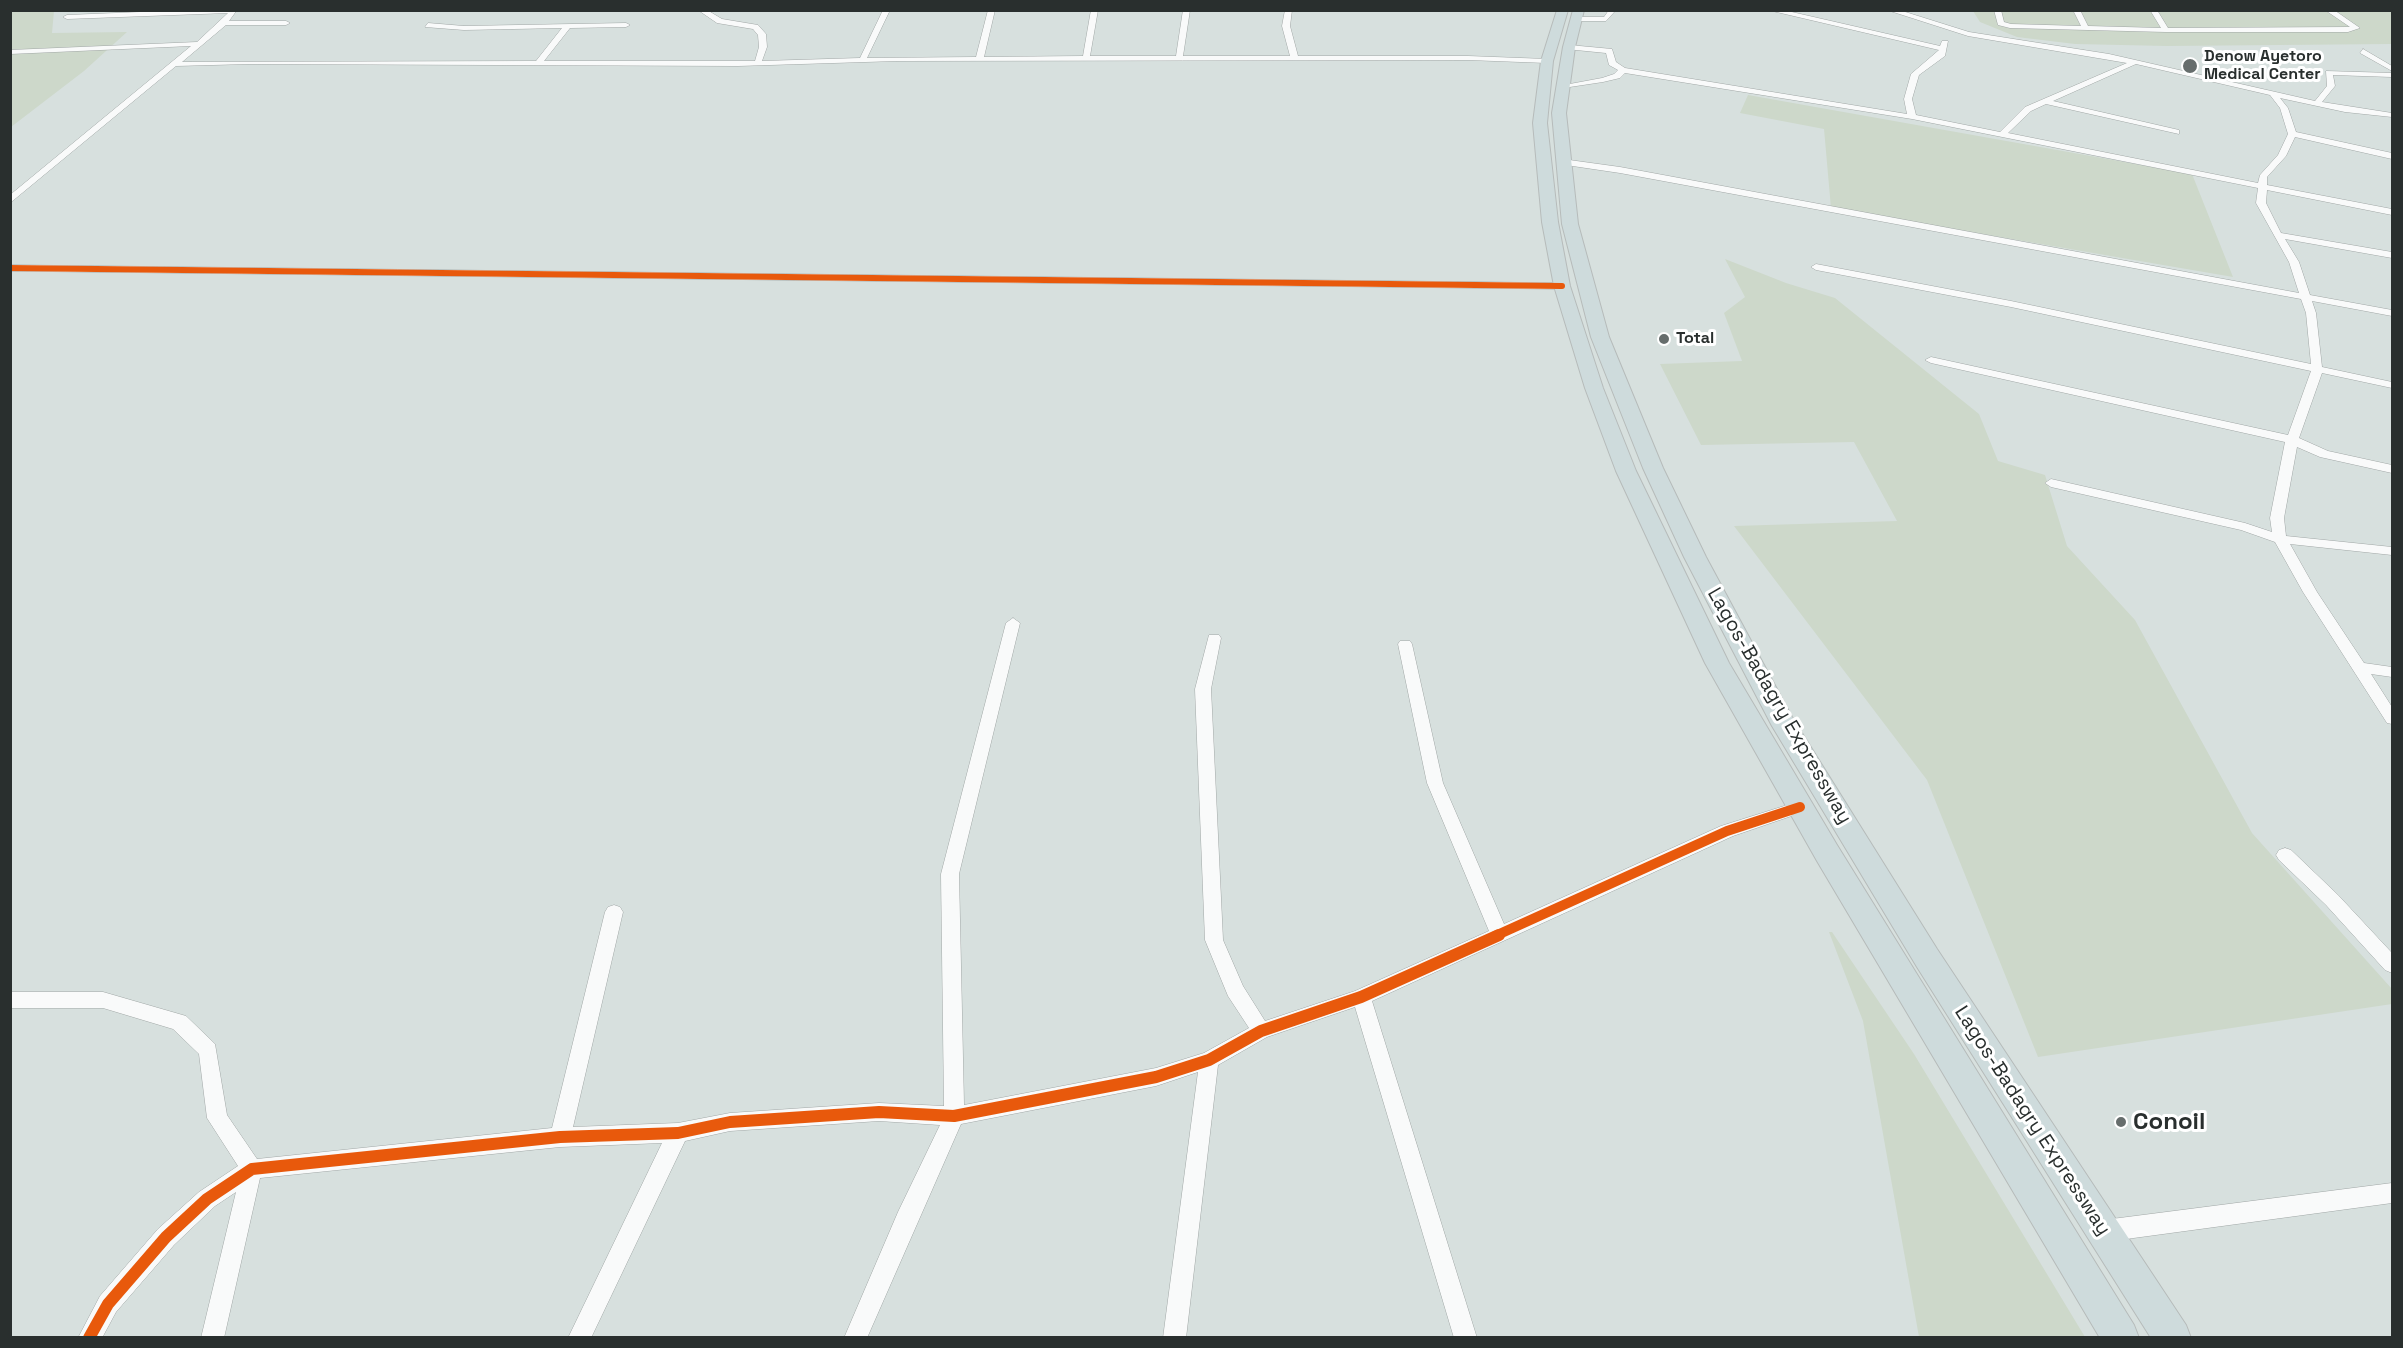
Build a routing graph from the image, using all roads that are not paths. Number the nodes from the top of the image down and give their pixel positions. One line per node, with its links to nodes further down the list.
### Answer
1 (701, 10): 37 (street)
2 (887, 10): 29 (street)
3 (992, 10): 32 (street)
4 (1095, 10): 30 (street)
5 (1187, 10): 31 (street)
6 (1288, 10): 33 (street)
7 (1613, 10): 14 (street)
8 (1771, 10): 26 (street)
9 (1890, 10): 21 (street)
10 (1997, 10): 22 (street)
11 (2076, 10): 22 (street)
12 (2153, 10): 23 (street)
13 (2328, 10): 23 (street)
14 (1573, 13): 25 (highway, Lagos-Badagry Expressway); 34 (highway, Lagos-Badagry Expressway)
15 (67, 17): 17 (street)
16 (286, 22): 17 (street)
17 (224, 23): 24 (street)
18 (428, 25): 20 (street)
19 (626, 25): 20 (street)
20 (568, 26): 36 (street)
21 (1948, 29): 26 (street); 35 (street)
22 (2086, 29): 23 (street)
23 (2166, 30)
24 (196, 44): 28 (street); 38 (street)
25 (1569, 47): 40 (street); 42 (highway, Lagos-Badagry Expressway)
26 (1944, 50): 47 (street)
27 (2363, 51): 39 (street)
28 (10, 52)
29 (863, 59): 32 (street); 37 (street)
30 (1086, 59): 31 (street); 32 (street)
31 (1179, 59): 33 (street)
32 (980, 60)
33 (1295, 60): 34 (street)
34 (1547, 61): 60 (highway, Lagos-Badagry Expressway)
35 (2135, 62): 43 (street); 44 (street)
36 (538, 63): 37 (street); 38 (street)
37 (758, 63)
38 (175, 64): 54 (street)
39 (2392, 69)
40 (1623, 70): 42 (street); 47 (street)
41 (2392, 75): 45 (street)
42 (1563, 86): 52 (highway, Lagos-Badagry Expressway)
43 (2273, 94): 45 (street); 50 (street)
44 (2044, 101): 48 (street); 49 (street)
45 (2317, 104): 46 (street)
46 (2392, 115)
47 (1912, 117): 49 (street)
48 (2176, 132)
49 (2003, 134): 53 (street)
50 (2292, 134): 51 (street); 53 (street)
51 (2392, 156)
52 (1562, 162): 61 (street); 91 (highway, Lagos-Badagry Expressway)
53 (2261, 186): 55 (street); 56 (street)
54 (10, 200)
55 (2392, 212)
56 (2277, 236): 57 (street); 61 (street)
57 (2392, 255)
58 (1816, 267): 64 (street)
59 (10, 268): 60 (street)
60 (1562, 286): 77 (highway, Lagos-Badagry Expressway)
61 (2306, 298): 62 (street); 64 (street)
62 (2392, 313)
63 (1931, 360): 66 (street)
64 (2317, 371): 65 (street); 66 (street)
65 (2392, 385)
66 (2292, 440): 67 (street); 69 (street)
67 (2392, 469)
68 (2051, 483): 69 (street)
69 (2280, 539): 70 (street); 74 (street)
70 (2392, 551)
71 (1013, 623): 86 (street)
72 (1214, 638): 84 (street)
73 (1405, 644): 80 (street)
74 (2361, 669): 75 (street); 76 (street)
75 (2392, 672)
76 (2392, 719)
77 (1800, 807): 80 (street); 98 (highway, Lagos-Badagry Expressway)
78 (2284, 855): 81 (street)
79 (614, 912): 88 (street)
80 (1499, 933): 82 (street)
81 (2392, 965)
82 (1361, 997): 84 (street); 97 (street)
83 (10, 1000): 89 (street)
84 (1261, 1031): 85 (street)
85 (1209, 1060): 86 (street); 96 (street)
86 (954, 1116): 87 (street); 95 (street)
87 (678, 1132): 88 (street); 94 (street)
88 (560, 1137): 89 (street)
89 (252, 1169): 92 (street); 93 (street)
90 (2392, 1193): 91 (street)
91 (2104, 1231): 99 (highway, Lagos-Badagry Expressway)
92 (89, 1338)
93 (212, 1338)
94 (579, 1338)
95 (855, 1338)
96 (1174, 1338)
97 (1466, 1338)
98 (2121, 1338)
99 (2173, 1338)

